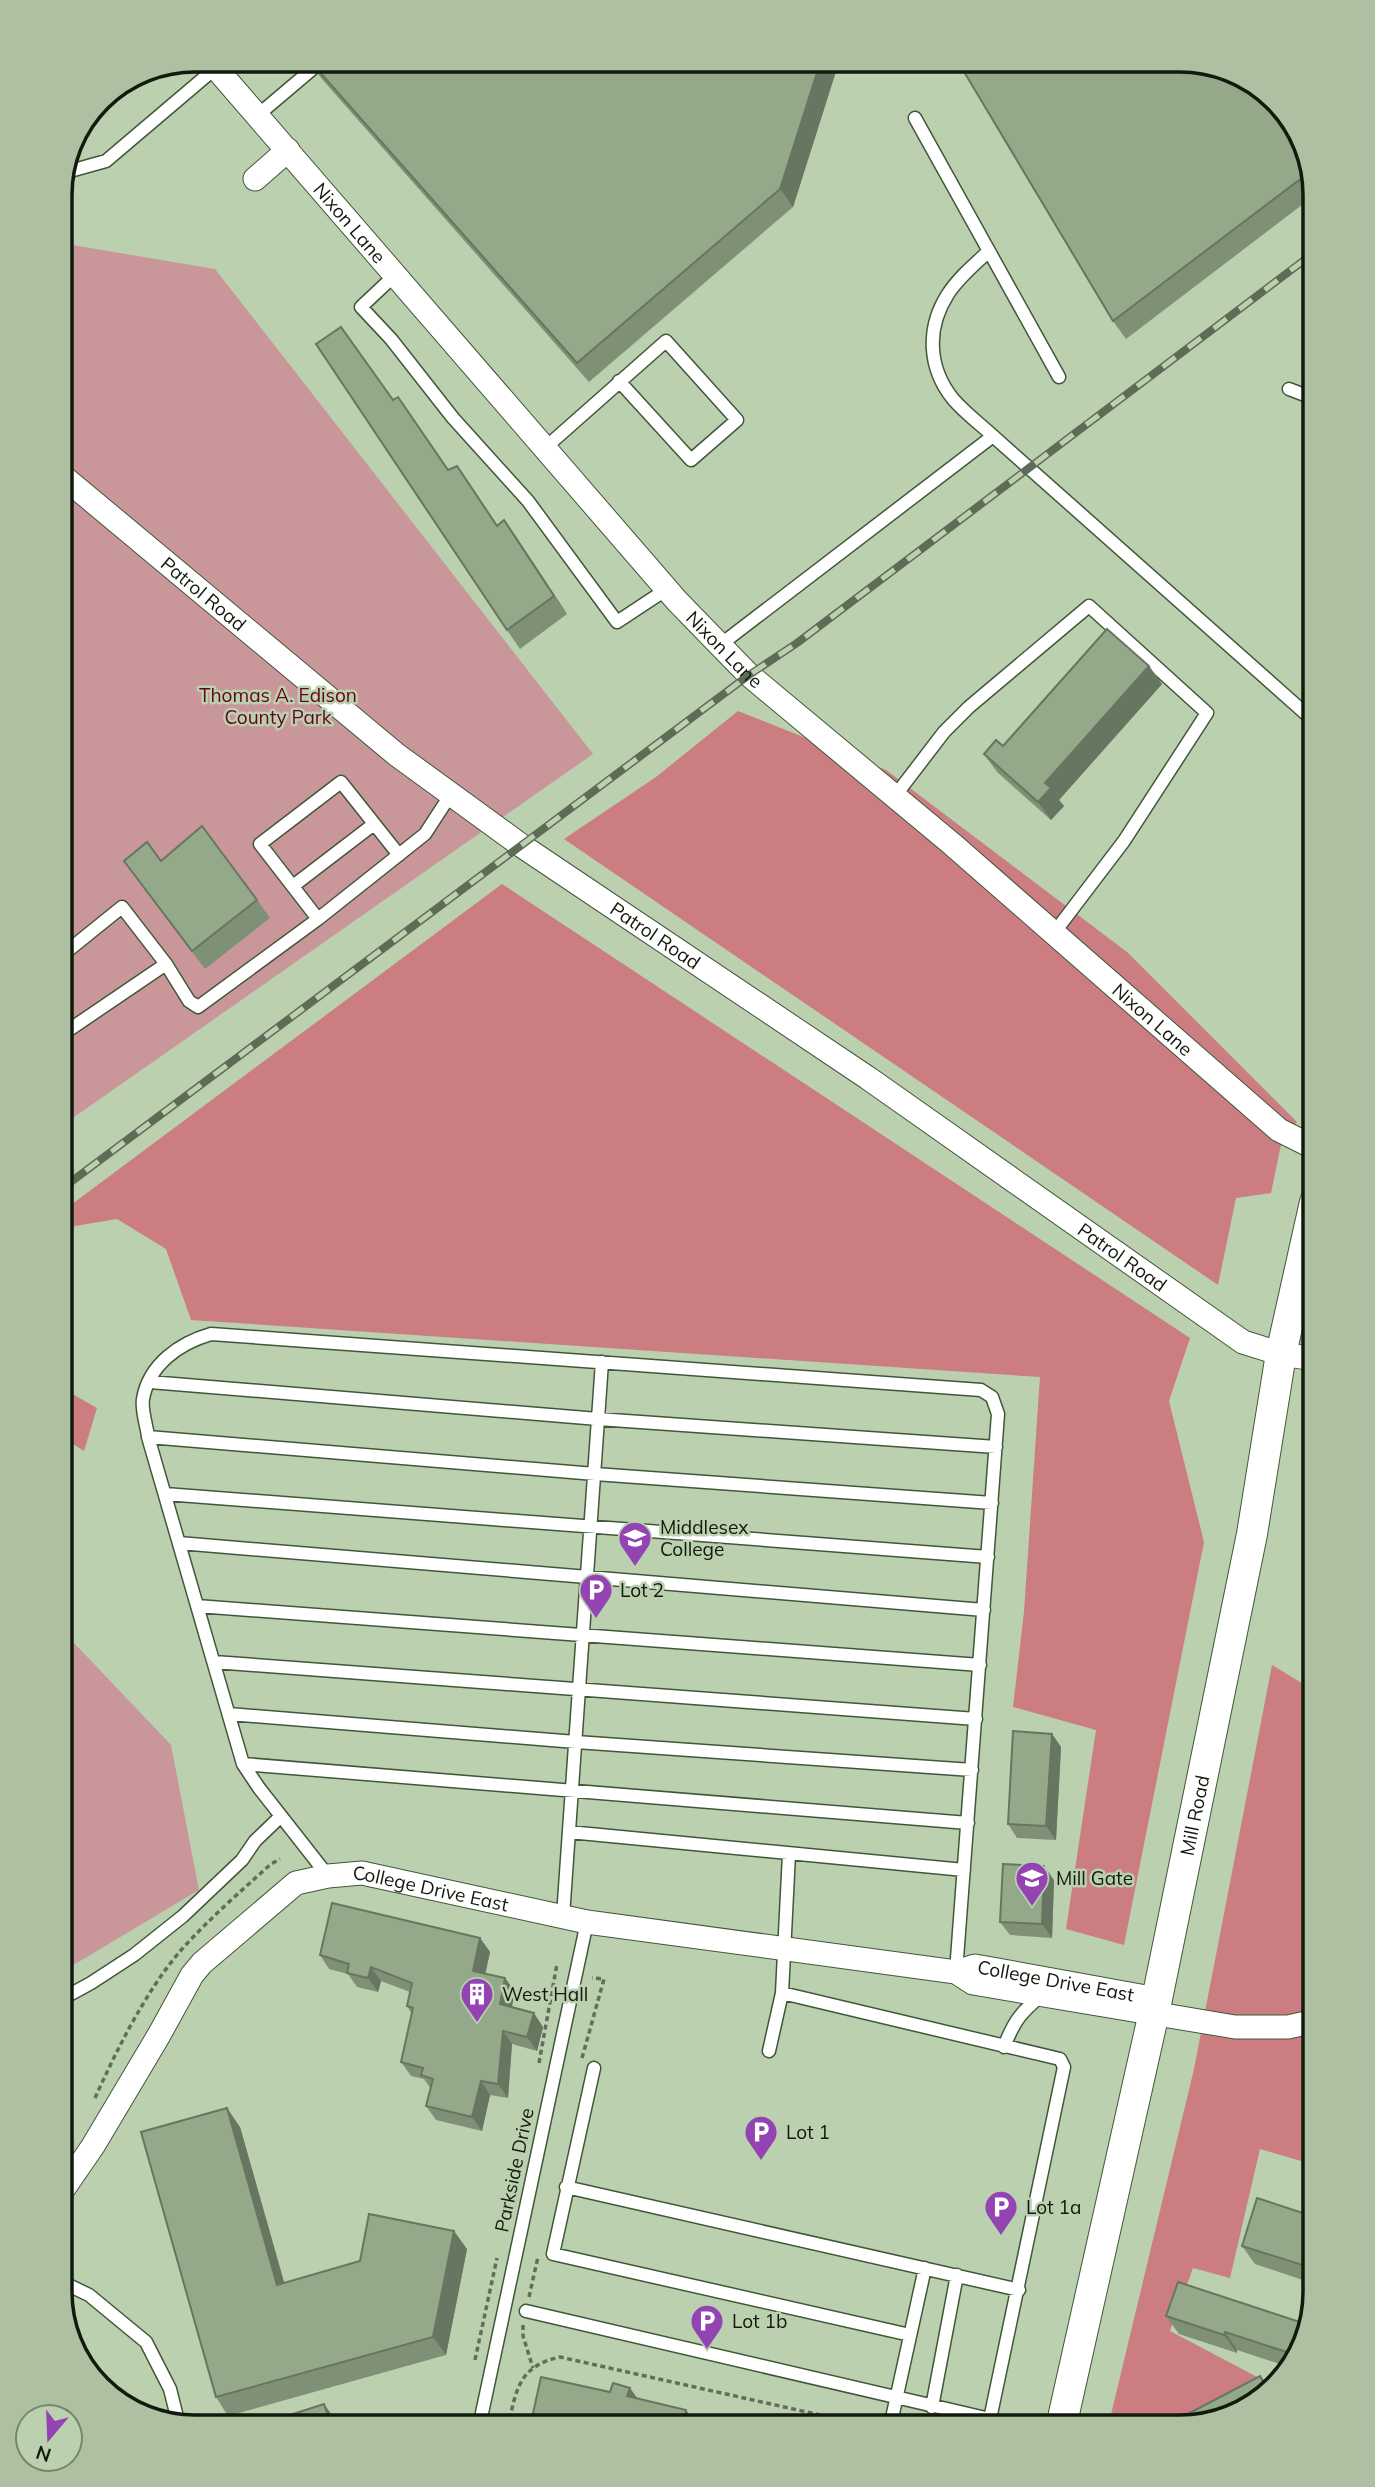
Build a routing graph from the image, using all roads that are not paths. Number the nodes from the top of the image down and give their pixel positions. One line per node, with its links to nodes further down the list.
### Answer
1 (210, 72): 7 (lane)
2 (227, 72): 4 (street, Nixon Lane)
3 (309, 72): 4 (lane)
4 (258, 115): 6 (street, Nixon Lane)
5 (915, 118): 9 (lane)
6 (288, 150): 8 (street); 10 (street, Nixon Lane)
7 (74, 170)
8 (255, 179)
9 (989, 251): 11 (lane); 15 (lane)
10 (395, 275): 16 (street, Nixon Lane); 18 (lane)
11 (1059, 376)
12 (619, 381): 12 (lane); 16 (lane)
13 (1289, 389): 14 (lane)
14 (1303, 394)
15 (993, 436): 19 (lane); 20 (lane)
16 (545, 448): 18 (street, Nixon Lane)
17 (72, 484): 21 (street, Patrol Road)
18 (667, 589): 19 (street, Nixon Lane)
19 (720, 645): 22 (street, Nixon Lane)
20 (1303, 711)
21 (451, 794): 24 (lane); 33 (street, Patrol Road)
22 (895, 796): 27 (street, Nixon Lane); 27 (lane)
23 (374, 824): 24 (lane); 25 (lane); 25 (lane)
24 (399, 855): 26 (lane)
25 (293, 886): 26 (lane)
26 (318, 919): 29 (lane)
27 (1054, 933): 31 (street, Nixon Lane)
28 (72, 947): 29 (lane)
29 (166, 964): 30 (lane)
30 (72, 1028)
31 (1303, 1142)
32 (1303, 1256): 33 (street, Mill Road)
33 (1281, 1354): 34 (street, Patrol Road); 73 (street, Mill Road)
34 (1303, 1357)
35 (602, 1362): 36 (lane); 37 (lane); 39 (lane)
36 (150, 1382): 37 (lane); 38 (lane)
37 (598, 1419): 39 (lane); 40 (lane)
38 (148, 1437): 40 (lane); 41 (lane)
39 (996, 1447): 42 (lane)
40 (595, 1474): 42 (lane); 43 (lane)
41 (165, 1494): 43 (lane); 44 (lane)
42 (992, 1503): 45 (lane)
43 (592, 1526): 45 (lane); 46 (lane)
44 (179, 1542): 46 (lane); 47 (lane)
45 (988, 1557): 48 (lane)
46 (588, 1578): 48 (lane); 49 (lane)
47 (197, 1606): 49 (lane); 50 (lane)
48 (984, 1610): 51 (lane)
49 (583, 1635): 51 (lane); 52 (lane)
50 (214, 1662): 52 (lane); 53 (lane)
51 (980, 1665): 54 (lane)
52 (579, 1688): 54 (lane); 55 (lane)
53 (229, 1714): 55 (lane); 56 (lane)
54 (976, 1719): 57 (lane)
55 (576, 1742): 57 (lane); 58 (lane)
56 (243, 1763): 58 (lane); 59 (lane)
57 (972, 1770): 60 (lane)
58 (573, 1791): 60 (lane); 61 (lane)
59 (281, 1816): 64 (lane); 70 (lane)
60 (968, 1823): 63 (lane)
61 (569, 1832): 62 (lane); 65 (lane)
62 (789, 1854): 63 (lane); 67 (lane)
63 (964, 1870): 68 (lane)
64 (328, 1876): 65 (street, College Drive East); 78 (street, College Drive East)
65 (563, 1916): 66 (street, College Drive East)
66 (587, 1922): 67 (street, College Drive East); 89 (lane, Parkside Drive)
67 (783, 1948): 68 (street, College Drive East); 71 (lane)
68 (956, 1972): 69 (street, College Drive East)
69 (1003, 1979): 72 (street, College Drive East); 73 (street, College Drive East)
70 (72, 1993)
71 (782, 1993): 75 (lane); 76 (lane)
72 (1042, 1995): 73 (street, College Drive East); 75 (lane)
73 (1155, 2007): 74 (street); 93 (street, Mill Road)
74 (1303, 2024)
75 (1004, 2047): 83 (lane)
76 (769, 2051)
77 (594, 2068): 79 (lane)
78 (72, 2176)
79 (566, 2187): 80 (lane); 85 (lane)
80 (925, 2268): 81 (lane); 85 (lane)
81 (957, 2275): 83 (lane); 87 (lane)
82 (72, 2287): 88 (lane)
83 (1018, 2290): 92 (lane)
84 (526, 2311): 86 (lane)
85 (910, 2335): 86 (lane)
86 (896, 2397): 87 (lane); 90 (lane)
87 (932, 2407): 91 (lane)
88 (176, 2414)
89 (482, 2415)
90 (892, 2415)
91 (971, 2415)
92 (991, 2415)
93 (1064, 2415)

